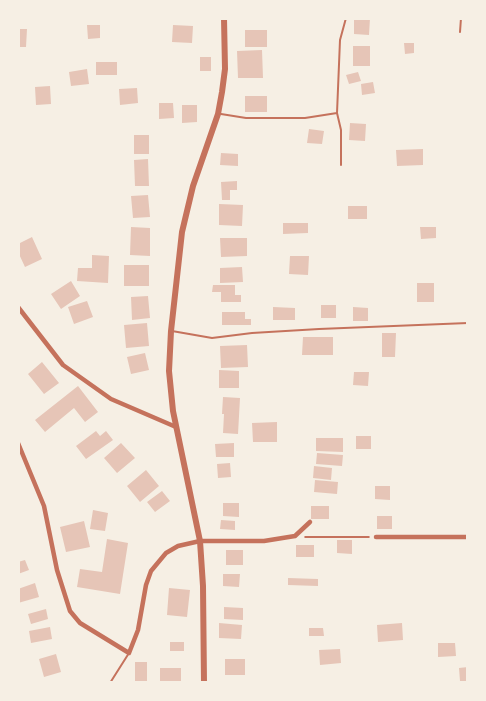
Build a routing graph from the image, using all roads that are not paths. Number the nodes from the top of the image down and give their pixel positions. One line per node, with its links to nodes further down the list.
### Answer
1 (224, 18): 6 (street)
2 (345, 18): 5 (lane)
3 (460, 18): 4 (lane)
4 (460, 32)
5 (337, 113): 6 (lane); 7 (lane)
6 (218, 114): 10 (street)
7 (341, 165)
8 (18, 307): 11 (street)
9 (468, 323): 10 (lane)
10 (171, 331): 11 (street)
11 (176, 427): 16 (street)
12 (18, 443): 17 (street)
13 (310, 522): 16 (street)
14 (376, 537): 15 (street)
15 (468, 537)
16 (200, 542): 17 (street); 19 (street)
17 (129, 653): 18 (lane)
18 (110, 683)
19 (204, 683)

